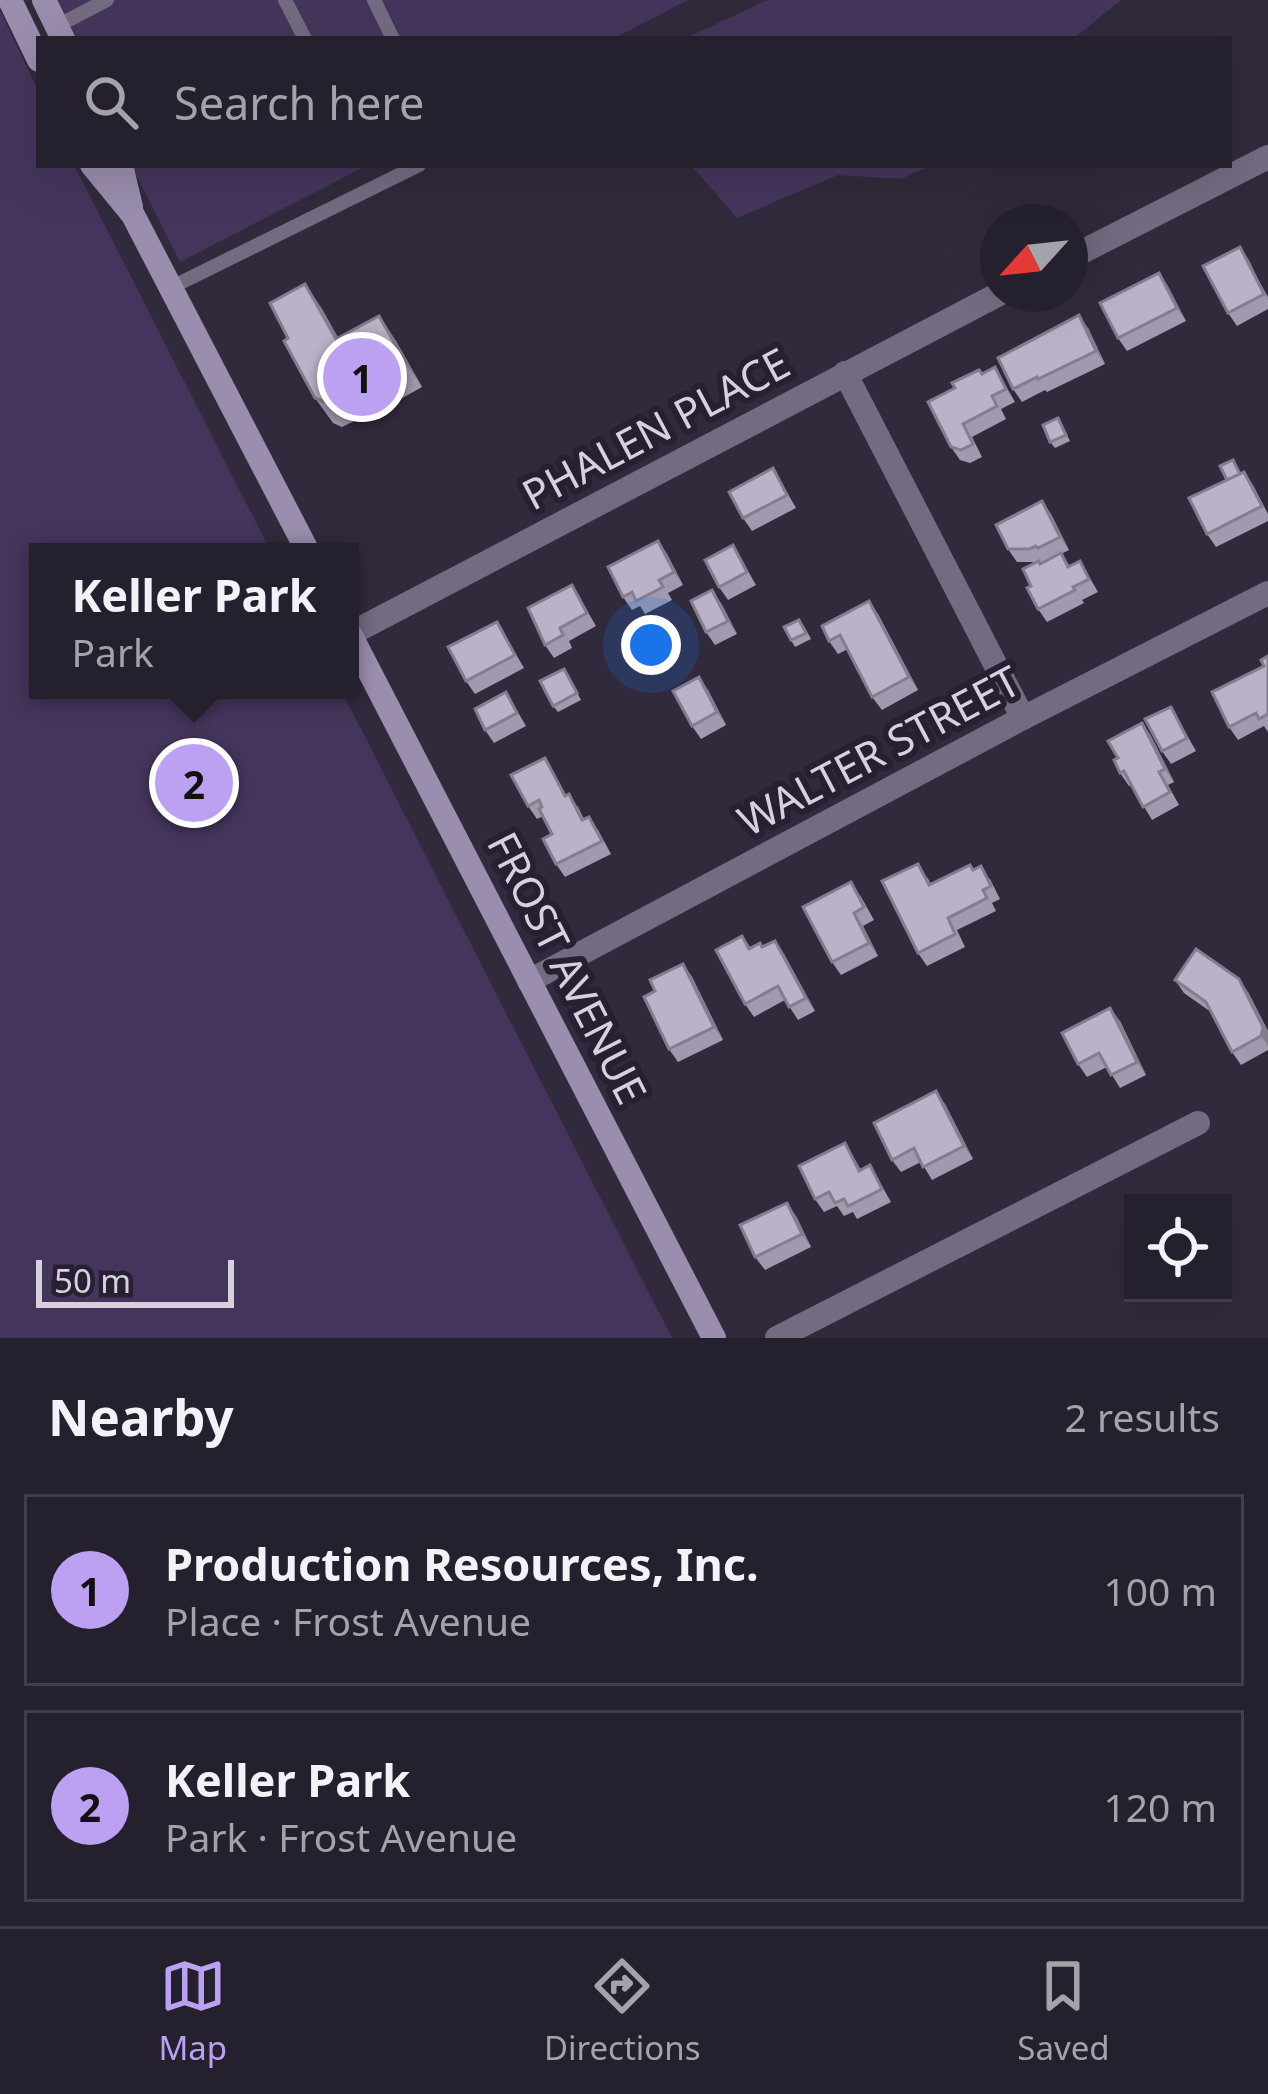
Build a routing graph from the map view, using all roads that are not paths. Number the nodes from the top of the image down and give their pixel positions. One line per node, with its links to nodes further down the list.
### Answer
1 (10, 0): 9 (street)
2 (44, 0): 6 (street)
3 (107, 0): 6 (lane)
4 (285, 0): 7 (lane)
5 (374, 0): 8 (lane)
6 (60, 32)
7 (303, 36)
8 (392, 36)
9 (36, 53)
10 (1268, 157): 15 (street)
11 (94, 168): 14 (street)
12 (123, 168): 14 (street)
13 (413, 168): 16 (lane)
14 (133, 215): 16 (street)
15 (1088, 249)
16 (170, 288): 19 (street)
17 (980, 304): 18 (street, PHALEN PLACE)
18 (845, 373): 21 (street, PHALEN PLACE); 23 (street)
19 (303, 543)
20 (1268, 593): 23 (street, WALTER STREET)
21 (359, 629)
22 (359, 651): 24 (street, FROST AVENUE)
23 (1023, 718): 24 (street, WALTER STREET)
24 (529, 981): 26 (street, FROST AVENUE)
25 (1198, 1123): 27 (street)
26 (714, 1338)
27 (776, 1338)

